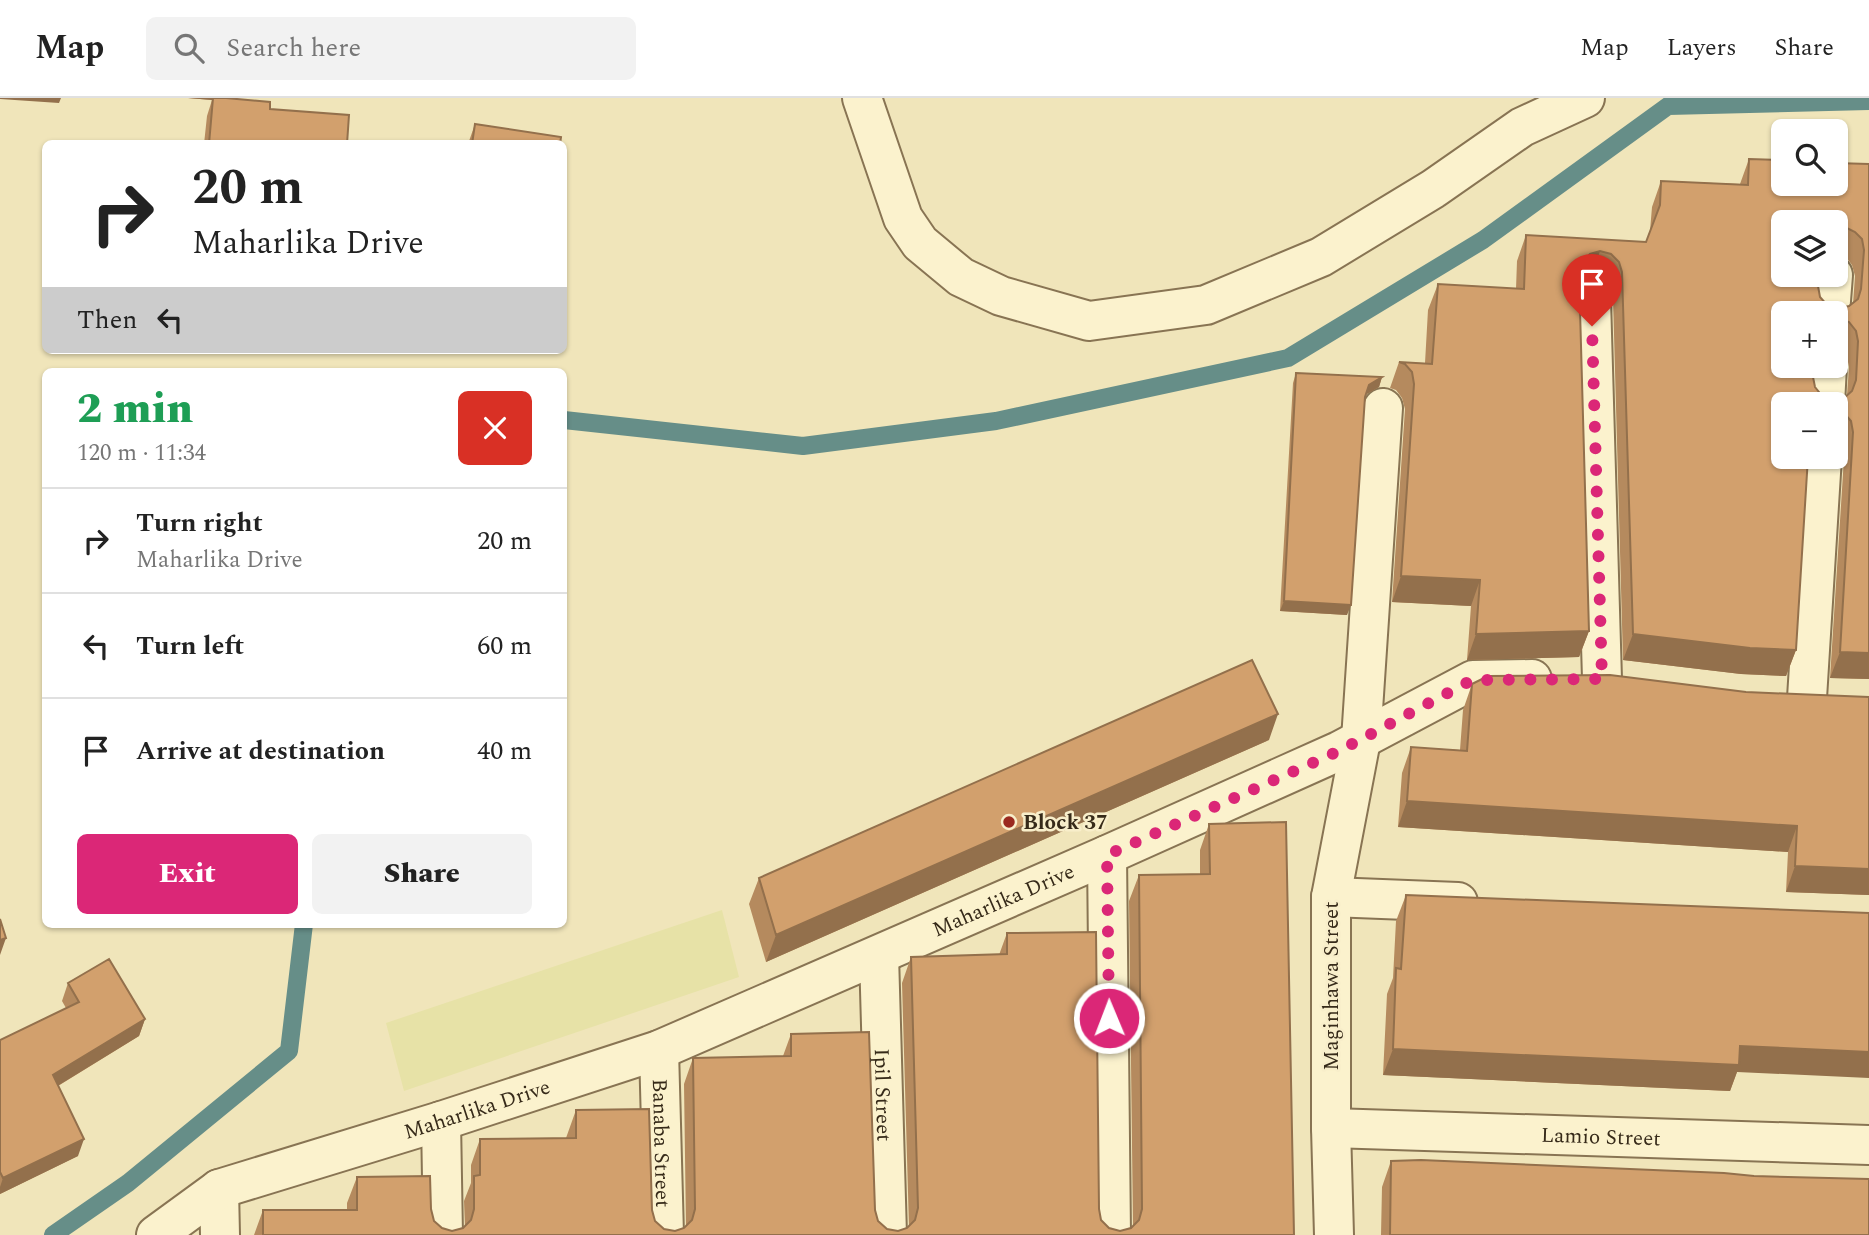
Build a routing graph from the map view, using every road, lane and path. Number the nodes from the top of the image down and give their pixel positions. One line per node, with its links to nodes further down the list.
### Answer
1 (862, 98): 2 (street)
2 (1585, 98)
3 (1591, 299): 7 (street, Maharlika Drive)
4 (1383, 408): 7 (street, Maginhawa Street)
5 (1822, 469): 6 (street)
6 (1766, 697)
7 (1361, 740): 8 (street, Maharlika Drive); 9 (street, Maginhawa Street)
8 (1107, 855): 11 (street, Maharlika Drive); 22 (street)
9 (1331, 897): 10 (street); 14 (street, Maginhawa Street)
10 (1496, 903)
11 (879, 955): 12 (street, Maharlika Drive); 21 (street, Ipil Street)
12 (659, 1050): 13 (street, Maharlika Drive); 20 (street, Banaba Street)
13 (441, 1121): 16 (street, Maharlika Drive); 19 (street)
14 (1331, 1128): 15 (street, Lamio Street); 23 (street, Maginhawa Street)
15 (1869, 1145)
16 (219, 1189): 17 (street, Maharlika Drive); 18 (street)
17 (156, 1235)
18 (220, 1235)
19 (443, 1235)
20 (664, 1235)
21 (887, 1235)
22 (1111, 1235)
23 (1334, 1235)

